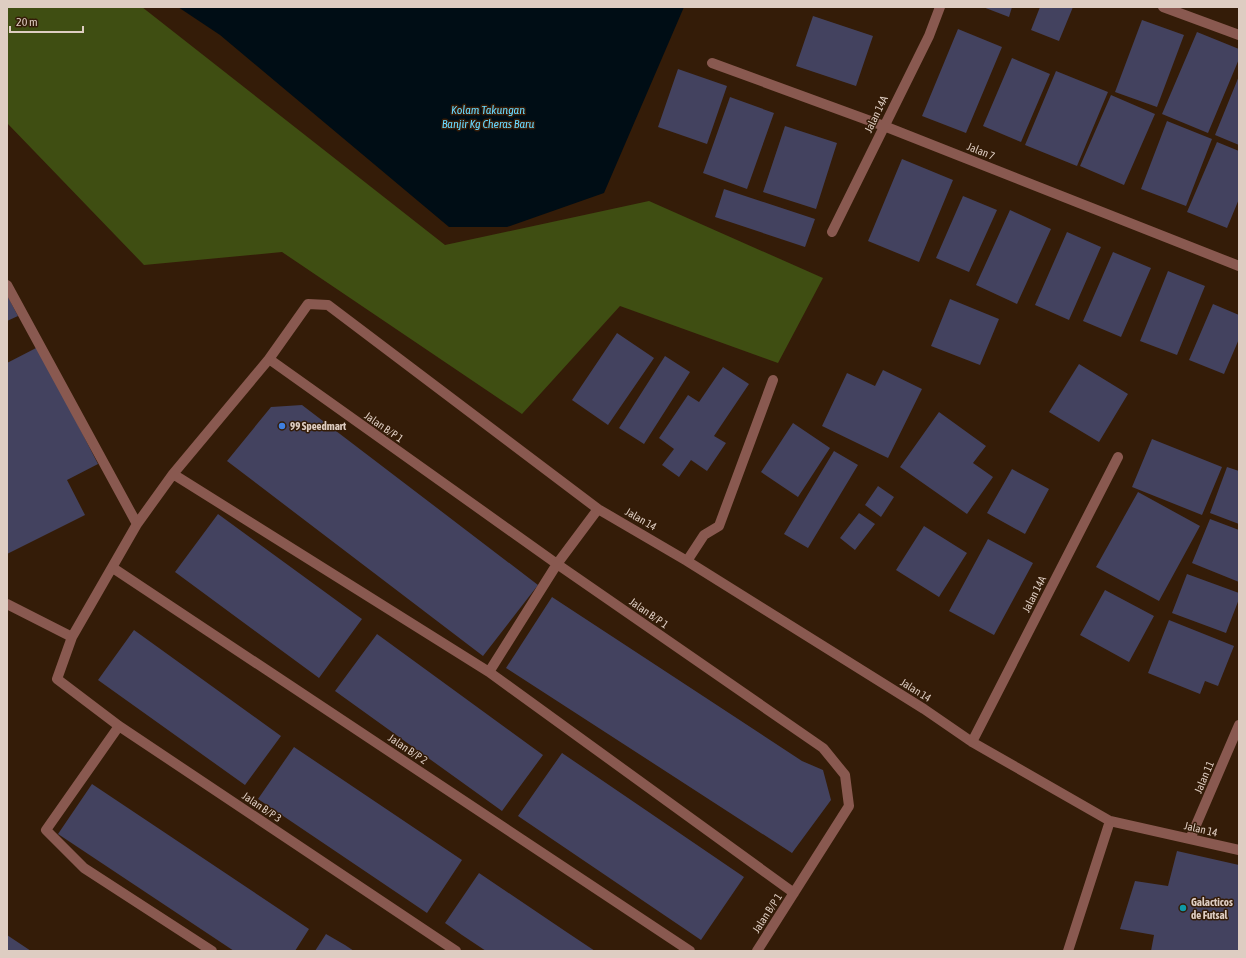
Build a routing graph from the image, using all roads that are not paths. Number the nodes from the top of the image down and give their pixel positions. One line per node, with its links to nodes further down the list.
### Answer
1 (940, 7): 5 (street, Jalan 14A)
2 (1163, 7): 3 (street)
3 (1239, 35)
4 (712, 63): 5 (street, Jalan 7)
5 (884, 126): 6 (street, Jalan 14A); 7 (street, Jalan 7)
6 (832, 232)
7 (1239, 266)
8 (7, 285): 14 (street)
9 (269, 359): 12 (street); 13 (street, Jalan 14); 16 (street, Jalan B/P 1)
10 (773, 380): 15 (street)
11 (1118, 456): 23 (street, Jalan 14A)
12 (173, 474): 14 (street); 20 (street)
13 (598, 508): 15 (street, Jalan 14); 16 (street)
14 (137, 524): 17 (street)
15 (687, 561): 23 (street, Jalan 14)
16 (557, 564): 20 (street); 27 (street, Jalan B/P 1)
17 (113, 568): 19 (street); 30 (street, Jalan B/P 2)
18 (7, 604): 19 (street)
19 (72, 637): 22 (street, Jalan B/P 3)
20 (489, 672): 27 (street)
21 (1239, 725): 25 (street, Jalan 11)
22 (119, 726): 28 (street); 29 (street, Jalan B/P 3)
23 (972, 742): 24 (street, Jalan 14)
24 (1110, 821): 25 (street, Jalan 14); 32 (street)
25 (1190, 839): 26 (street, Jalan 14)
26 (1239, 850)
27 (794, 893): 31 (street, Jalan B/P 1)
28 (212, 951)
29 (456, 951)
30 (690, 951)
31 (757, 951)
32 (1068, 951)

